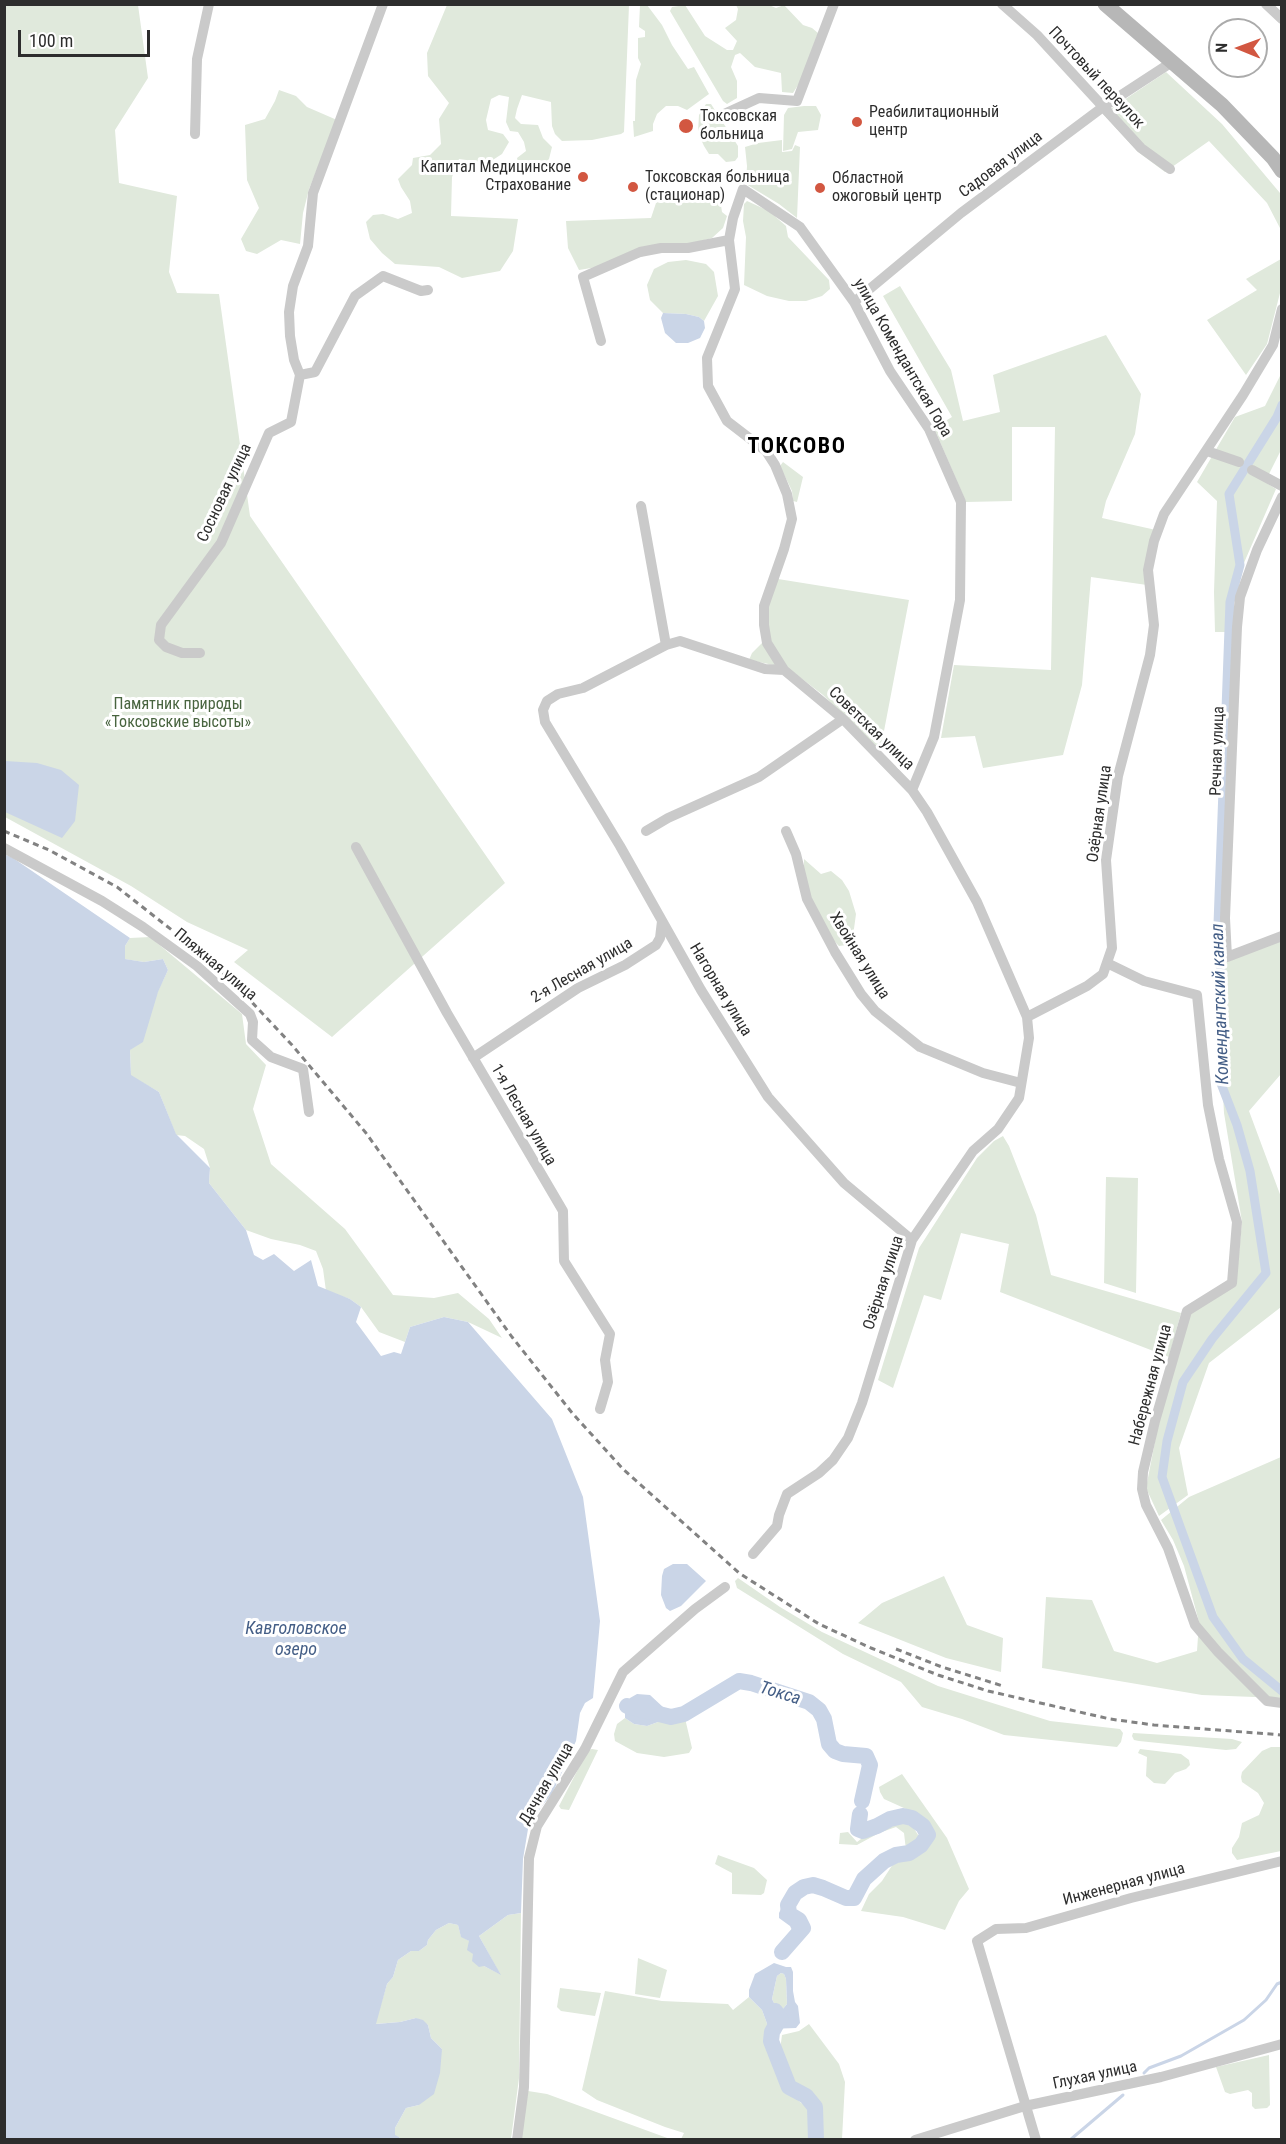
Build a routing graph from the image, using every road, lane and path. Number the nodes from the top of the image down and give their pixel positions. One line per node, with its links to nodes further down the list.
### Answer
1 (209, 4): 11 (street)
2 (383, 4): 20 (street, Сосновая улица)
3 (834, 4): 10 (street)
4 (1002, 4): 9 (street, Почтовый переулок)
5 (1105, 4): 8 (main road)
6 (1266, 4): 7 (street)
7 (1281, 19)
8 (1172, 62): 9 (street, Садовая улица); 13 (main road)
9 (1103, 107): 12 (street, Почтовый переулок); 17 (street, Садовая улица)
10 (724, 114)
11 (195, 134)
12 (1170, 169)
13 (1281, 171)
14 (743, 189): 15 (street, Советская улица); 17 (street, улица Комендантская Гора)
15 (729, 240): 19 (street); 29 (street, Советская улица)
16 (428, 290): 20 (street)
17 (854, 302): 31 (street, улица Комендантская Гора)
18 (1281, 309): 21 (street, Озёрная улица)
19 (601, 341)
20 (300, 375): 28 (street, Сосновая улица)
21 (1207, 451): 22 (street); 38 (street, Озёрная улица)
22 (1239, 462)
23 (1252, 470): 24 (street)
24 (1281, 486)
25 (1281, 497): 37 (street, Речная улица)
26 (641, 506): 27 (street)
27 (666, 645): 29 (street); 36 (street, Нагорная улица)
28 (200, 653)
29 (784, 670): 30 (street, Советская улица)
30 (843, 719): 31 (street, Советская улица); 32 (street)
31 (912, 790): 39 (street, Советская улица)
32 (646, 831)
33 (786, 831): 41 (street, Хвойная улица)
34 (356, 847): 40 (street, 1-я Лесная улица)
35 (4, 848): 42 (street, Пляжная улица)
36 (662, 921): 40 (street, 2-я Лесная улица); 43 (street, Нагорная улица)
37 (1281, 936)
38 (1107, 963): 39 (street); 47 (street, Набережная улица)
39 (1027, 1017): 41 (street, Озёрная улица)
40 (473, 1058): 44 (street, 1-я Лесная улица)
41 (1022, 1083): 43 (street, Озёрная улица)
42 (309, 1112)
43 (912, 1240): 45 (street, Озёрная улица)
44 (600, 1409)
45 (753, 1554)
46 (725, 1587): 52 (street, Дачная улица)
47 (1281, 1703)
48 (1280, 1862): 49 (street); 51 (street, Инженерная улица)
49 (1281, 1875)
50 (1281, 2044): 51 (street, Глухая улица)
51 (1025, 2106): 53 (street, Глухая улица); 54 (street)
52 (517, 2139)
53 (915, 2139)
54 (1036, 2139)

